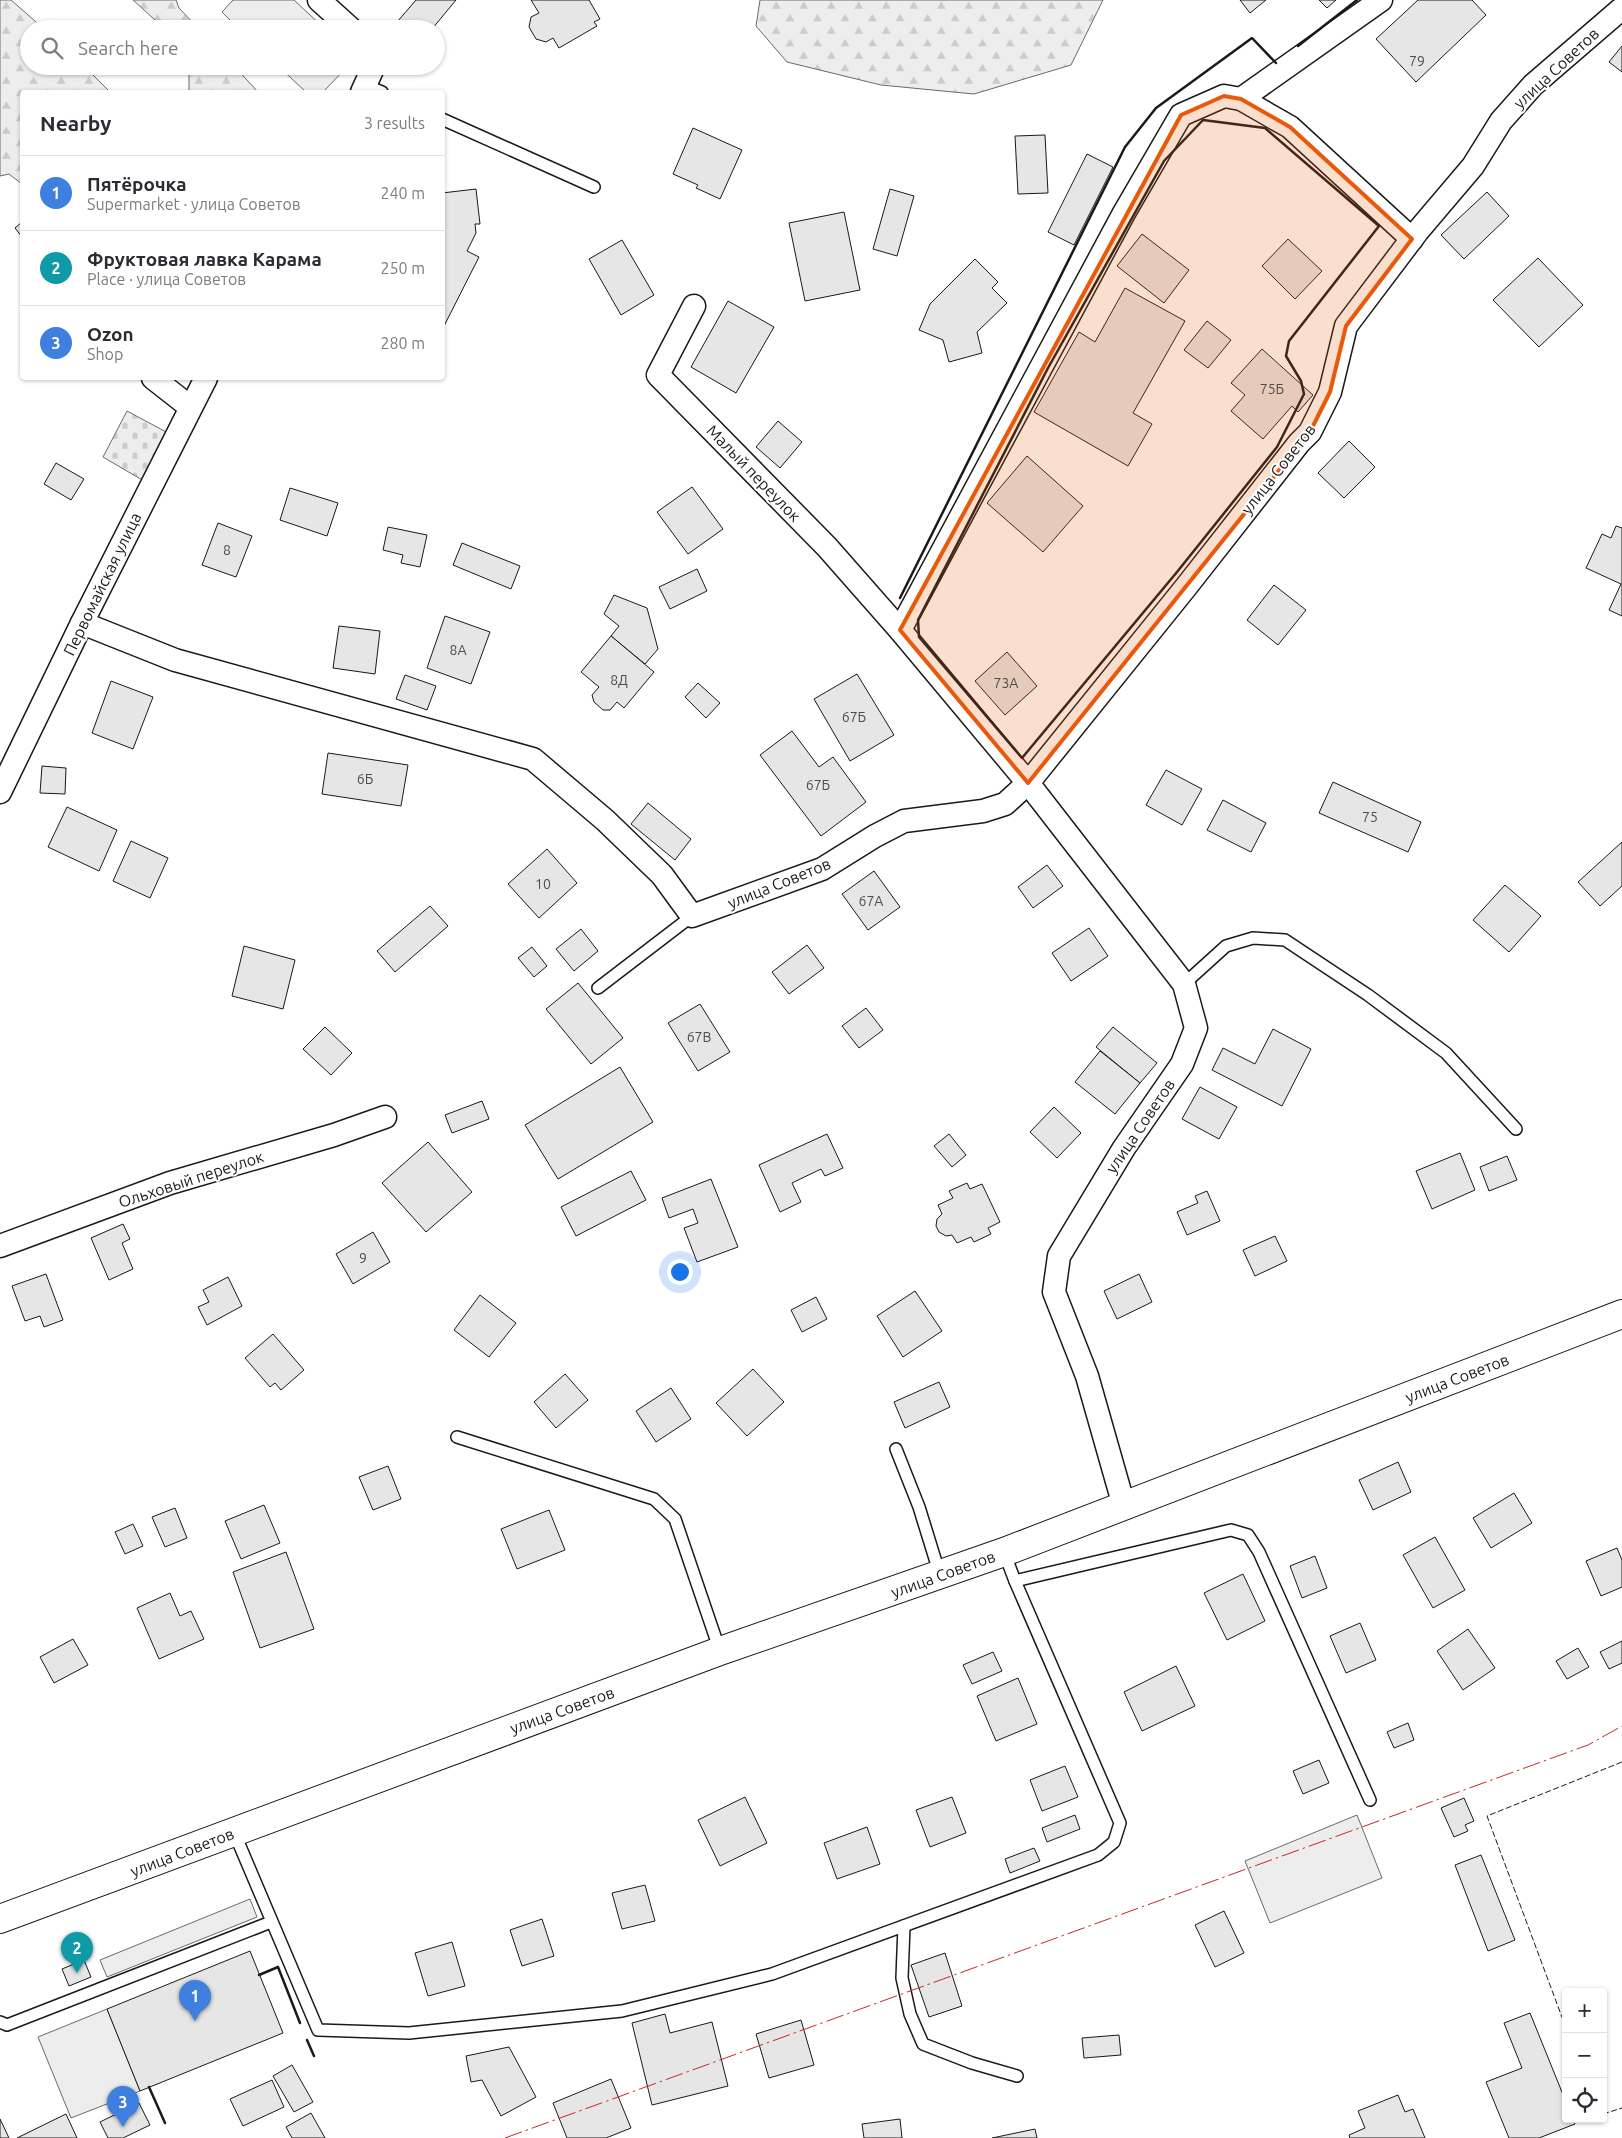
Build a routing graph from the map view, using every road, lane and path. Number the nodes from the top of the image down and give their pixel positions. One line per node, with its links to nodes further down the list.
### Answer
1 (319, 0): 4 (street)
2 (1381, 0): 5 (street)
3 (1620, 10): 8 (street, улица Советов)
4 (341, 20)
5 (1241, 99): 8 (street); 14 (street)
6 (445, 121): 7 (lane)
7 (594, 187)
8 (1412, 239): 15 (street, улица Советов)
9 (694, 306): 14 (street, Малый переулок)
10 (156, 380): 12 (street)
11 (205, 380): 12 (street, Первомайская улица)
12 (190, 407): 13 (street, Первомайская улица)
13 (82, 623): 16 (street, Первомайская улица); 17 (street)
14 (900, 630): 15 (street, улица Советов)
15 (1028, 783): 17 (street, улица Советов); 18 (street, улица Советов)
16 (0, 792)
17 (692, 916): 19 (lane)
18 (1184, 984): 21 (lane); 26 (street, улица Советов)
19 (598, 988)
20 (385, 1117): 22 (street, Ольховый переулок)
21 (1516, 1129)
22 (0, 1246)
23 (1622, 1314): 26 (main road, улица Советов)
24 (457, 1437): 30 (lane)
25 (896, 1448): 28 (lane)
26 (1124, 1506): 27 (main road, улица Советов)
27 (1004, 1552): 28 (main road, улица Советов); 29 (lane)
28 (940, 1575): 30 (main road, улица Советов)
29 (1015, 1581): 31 (lane); 35 (lane)
30 (720, 1651): 32 (main road, улица Советов)
31 (1370, 1800)
32 (234, 1832): 33 (main road, улица Советов); 34 (lane)
33 (0, 1919)
34 (271, 1922): 35 (lane); 36 (lane)
35 (904, 1926): 37 (lane)
36 (0, 2022)
37 (1016, 2076)

